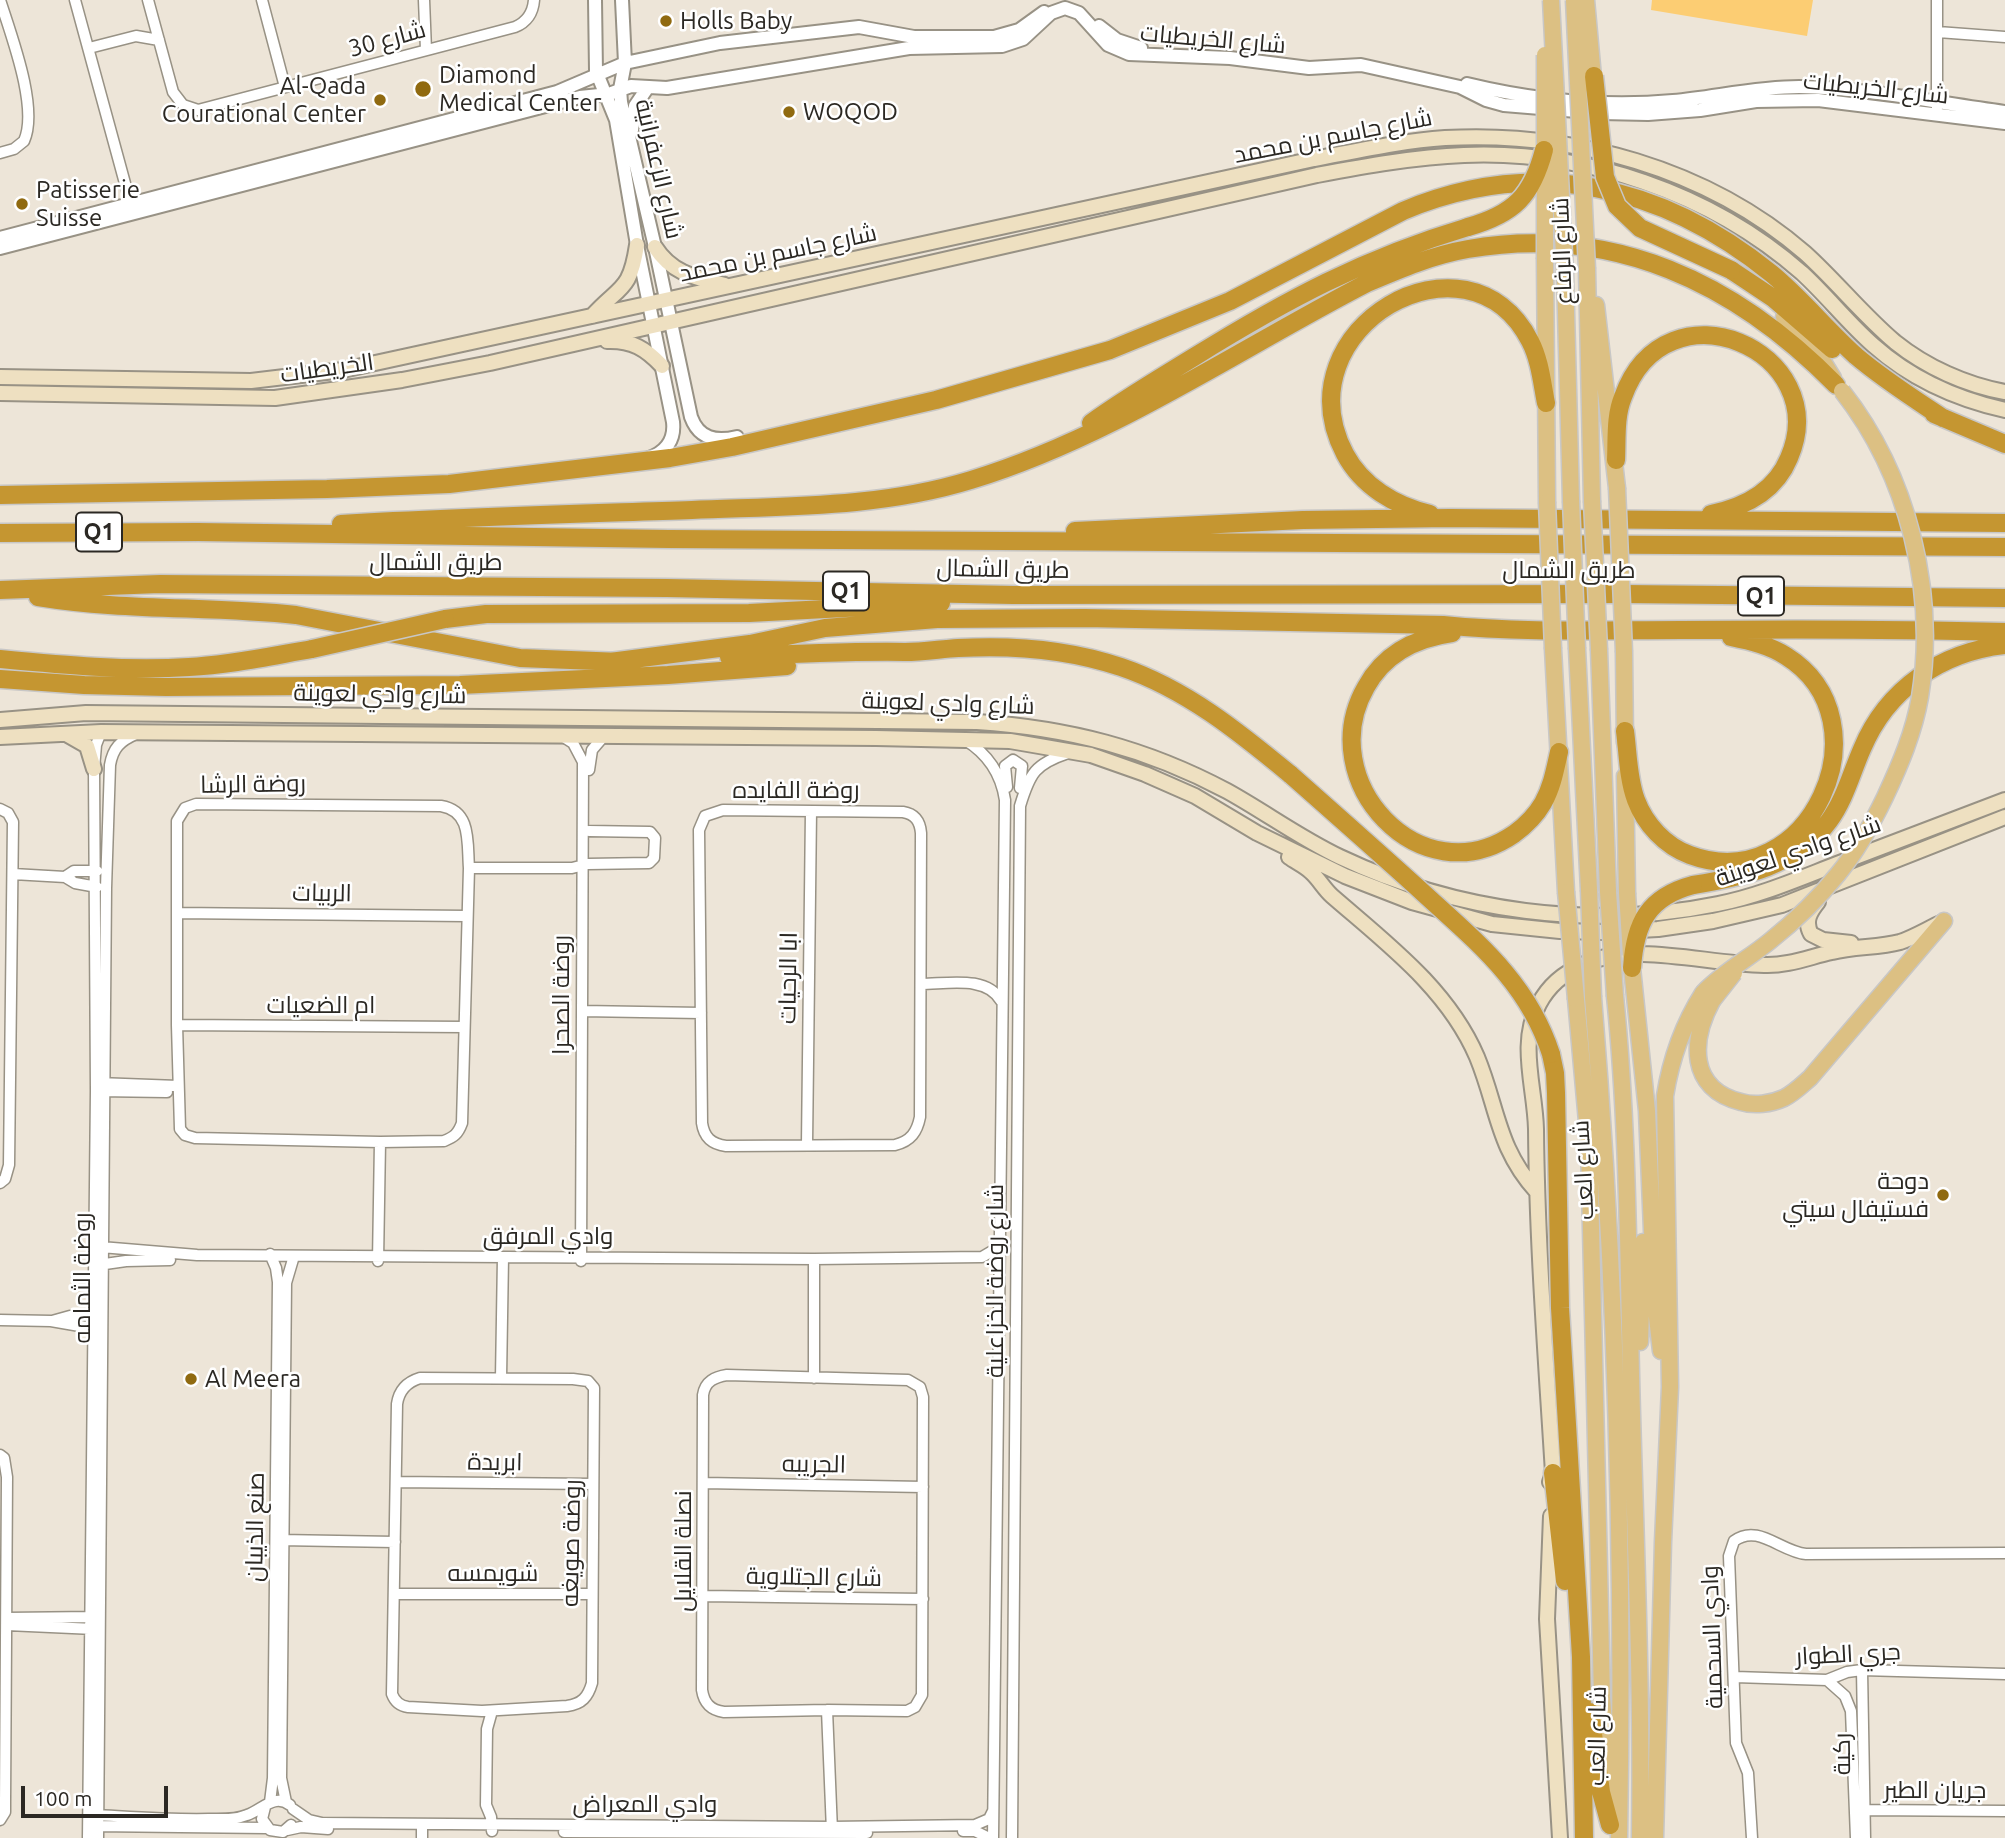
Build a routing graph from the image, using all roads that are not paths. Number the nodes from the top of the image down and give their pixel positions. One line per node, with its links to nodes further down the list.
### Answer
1 (1, 0): 18 (street)
2 (75, 0): 20 (street)
3 (148, 0): 17 (street, شارع 30)
4 (262, 0): 27 (street)
5 (424, 0): 21 (street)
6 (534, 0): 21 (street, شارع 30)
7 (595, 0): 24 (street, شارع الزعفرانية)
8 (622, 0): 23 (street, شارع الزعفرانية)
9 (1550, 0): 34 (main road, bridge); 64 (main road, شارع الرفاع, bridge)
10 (1574, 0): 41 (main road, شارع الرفاع, bridge)
11 (1586, 0): 25 (main road, bridge)
12 (1937, 0): 14 (street)
13 (1057, 5): 15 (street); 22 (street); 30 (street, شارع الخريطيات)
14 (1938, 32): 16 (street); 30 (street)
15 (895, 34): 22 (street); 23 (street)
16 (2005, 37)
17 (159, 40): 20 (street); 27 (street, شارع 30)
18 (13, 43): 19 (street); 35 (street)
19 (0, 47)
20 (89, 48): 36 (street)
21 (426, 50): 27 (street, شارع 30)
22 (895, 50): 26 (street)
23 (625, 63): 24 (street); 28 (street, شارع الزعفرانية)
24 (597, 76): 29 (street, شارع الزعفرانية); 36 (street)
25 (1594, 76): 42 (highway, bridge)
26 (648, 87): 28 (street); 33 (street)
27 (285, 88)
28 (620, 89): 29 (street); 33 (street, شارع الزعفرانية)
29 (605, 94): 36 (street); 38 (street, شارع الزعفرانية)
30 (1936, 109): 31 (street, شارع الخريطيات); 32 (street, شارع الخريطيات)
31 (2005, 112)
32 (2005, 123)
33 (630, 141): 39 (street, شارع الزعفرانية)
34 (1544, 150): 55 (main road, bridge); 60 (highway, bridge)
35 (0, 153)
36 (132, 208): 37 (street); 40 (street)
37 (0, 238)
38 (637, 245): 45 (street, شارع الزعفرانية); 46 (main road)
39 (655, 247): 43 (main road); 44 (street, شارع الزعفرانية)
40 (0, 248)
41 (1587, 271): 61 (main road); 65 (main road, شارع الرفاع)
42 (1729, 274): 52 (main road); 58 (highway)
43 (730, 286): 44 (main road, شارع جاسم بن محمد); 53 (main road, شارع جاسم بن محمد)
44 (667, 299): 45 (main road, شارع جاسم بن محمد); 47 (street, شارع الزعفرانية)
45 (649, 303): 46 (main road, الخريطيات); 48 (street, شارع الزعفرانية)
46 (592, 316): 51 (main road, الخريطيات)
47 (671, 321): 48 (main road, شارع جاسم بن محمد); 56 (street, شارع الزعفرانية); 57 (main road, شارع جاسم بن محمد)
48 (654, 325): 49 (main road, الخريطيات); 50 (street, شارع الزعفرانية)
49 (575, 343): 50 (main road); 54 (main road, الخريطيات)
50 (662, 366): 62 (street, شارع الزعفرانية)
51 (0, 377)
52 (1839, 388): 60 (highway); 124 (main road, bridge)
53 (2005, 392)
54 (0, 393)
55 (1546, 403): 66 (highway); 95 (main road, bridge)
56 (899, 408): 58 (highway); 62 (highway)
57 (2005, 410)
58 (1943, 418): 59 (highway)
59 (2005, 444)
60 (1054, 449): 69 (highway)
61 (1616, 460): 67 (highway); 87 (main road, bridge)
62 (639, 462): 63 (highway)
63 (0, 495)
64 (1571, 501): 196 (main road, شارع العب, bridge)
65 (1592, 501): 155 (main road, شارع العب, bridge)
66 (1450, 518): 67 (highway); 71 (highway)
67 (1676, 520): 68 (highway)
68 (2005, 523)
69 (198, 532): 70 (highway, طريق الشمال / Q1); 71 (highway, طريق الشمال / Q1)
70 (0, 533)
71 (1020, 540): 72 (highway, طريق الشمال / Q1)
72 (2005, 547)
73 (0, 591): 74 (highway, طريق الشمال / Q1); 82 (highway)
74 (990, 594): 75 (highway, طريق الشمال / Q1); 81 (highway, bridge)
75 (2005, 598)
76 (1479, 629): 77 (highway); 82 (highway); 95 (highway)
77 (1682, 629): 78 (highway); 87 (highway)
78 (2005, 632)
79 (2005, 645): 121 (highway, bridge)
80 (906, 652): 82 (highway); 83 (highway); 172 (highway, bridge)
81 (0, 659)
82 (610, 662)
83 (0, 679)
84 (294, 716): 85 (main road, شارع وادي لعوينة); 86 (main road); 97 (main road, شارع وادي لعوينة)
85 (0, 720)
86 (101, 732): 88 (main road, شارع وادي لعوينة); 89 (main road, شارع وادي لعوينة); 96 (street, روضة الثمامه)
87 (1625, 732): 121 (main road, bridge)
88 (61, 733): 92 (main road, شارع وادي لعوينة); 96 (main road)
89 (140, 733): 90 (main road, شارع وادي لعوينة); 108 (street, روضة الثمامه)
90 (561, 736): 91 (main road, شارع وادي لعوينة); 105 (street, روضة الصحرا)
91 (604, 736): 93 (main road, شارع وادي لعوينة); 103 (street, روضة الصحرا)
92 (0, 737)
93 (965, 739): 94 (main road, شارع وادي لعوينة); 100 (street, شارع روضة الخزاعلية)
94 (1073, 751): 98 (street, شارع روضة الخزاعلية); 104 (main road, شارع وادي لعوينة)
95 (1559, 752): 196 (main road, bridge)
96 (94, 769): 107 (street, روضة الثمامه)
97 (2005, 800)
98 (1020, 806): 100 (street); 200 (street, شارع روضة الخزاعلية)
99 (0, 809): 109 (street)
100 (1005, 810): 120 (street, شارع روضة الخزاعلية)
101 (811, 811): 122 (street, روضة الفايده); 127 (street, روضة الفايده); 134 (street, ابا الرحيات)
102 (2005, 817): 111 (main road, شارع وادي لعوينة)
103 (589, 831): 105 (street, روضة الصحرا); 105 (street)
104 (1257, 833): 111 (main road, شارع وادي لعوينة); 136 (main road)
105 (585, 865): 106 (street); 126 (street, روضة الصحرا)
106 (469, 868): 114 (street, روضة الرشا); 115 (street, روضة الرشا)
107 (94, 871): 108 (street); 110 (street); 112 (street, روضة الثمامه)
108 (107, 871): 113 (street, روضة الثمامه)
109 (13, 874): 110 (street); 118 (street)
110 (65, 877): 112 (street)
111 (1836, 886): 119 (main road)
112 (94, 887): 113 (street); 131 (street, روضة الثمامه)
113 (107, 888): 131 (street, روضة الثمامه)
114 (177, 913): 115 (street, الربيات); 128 (street, روضة الرشا)
115 (466, 916): 129 (street, روضة الرشا)
116 (1944, 921): 119 (main road); 124 (main road)
117 (0, 937): 118 (street)
118 (12, 937): 130 (street)
119 (1870, 945): 136 (main road)
120 (1002, 965): 123 (street); 125 (street, شارع روضة الخزاعلية)
121 (1632, 968): 137 (main road)
122 (921, 984): 123 (street); 134 (street, روضة الفايده)
123 (978, 984): 125 (street)
124 (1707, 997): 154 (main road)
125 (1002, 1003): 139 (street, شارع روضة الخزاعلية)
126 (585, 1011): 127 (street); 144 (street, روضة الصحرا)
127 (701, 1013): 134 (street, روضة الفايده)
128 (177, 1025): 129 (street, ام الضعيات); 132 (street, روضة الرشا)
129 (464, 1027): 133 (street, روضة الرشا)
130 (5, 1060): 135 (street)
131 (100, 1087): 132 (street); 138 (street, روضة الثمامه)
132 (178, 1089): 133 (street, روضة الرشا)
133 (380, 1142): 142 (street)
134 (807, 1144)
135 (0, 1183)
136 (1537, 1192): 157 (main road)
137 (1651, 1192): 154 (main road); 155 (main road)
138 (99, 1247): 140 (street, وادي المرفق); 146 (street, روضة الثمامه)
139 (999, 1247): 145 (street, وادي المرفق); 147 (street, شارع روضة الخزاعلية)
140 (272, 1258): 141 (street, وادي المرفق); 146 (street, وادي المرفق); 162 (street, صنع الذيبان)
141 (293, 1259): 142 (street, وادي المرفق); 162 (street, صنع الذيبان)
142 (378, 1259): 143 (street, وادي المرفق)
143 (503, 1260): 144 (street, وادي المرفق); 152 (street)
144 (584, 1260): 145 (street, وادي المرفق)
145 (814, 1262): 147 (street, وادي المرفق); 153 (street)
146 (99, 1265): 148 (street, روضة الثمامه)
147 (998, 1272): 183 (street, شارع روضة الخزاعلية)
148 (98, 1315): 150 (street); 151 (street, روضة الثمامه)
149 (0, 1320): 150 (street)
150 (51, 1321): 151 (street)
151 (97, 1329): 169 (street, روضة الثمامه)
152 (501, 1378): 158 (street, روضة صويغه); 159 (street, روضة صويغه)
153 (814, 1378): 160 (street, نصلة القلايل); 161 (street, نصلة القلايل)
154 (1670, 1387): 204 (main road)
155 (1632, 1416): 203 (main road, شارع العب)
156 (0, 1455): 170 (street)
157 (1553, 1473): 177 (highway); 201 (main road)
158 (396, 1482): 159 (street, ابريدة); 163 (street, روضة صويغه)
159 (593, 1483): 166 (street, روضة صويغه)
160 (704, 1483): 161 (street, الجريبه); 167 (street, نصلة القلايل)
161 (923, 1487): 168 (street, نصلة القلايل)
162 (280, 1540): 163 (street); 180 (street, صنع الذيبان); 181 (street, صنع الذيبان)
163 (395, 1542): 165 (street, روضة صويغه)
164 (2005, 1553): 175 (street, وادي السحمية)
165 (394, 1594): 166 (street, شويمسه); 179 (street, روضة صويغه)
166 (591, 1594): 179 (street, روضة صويغه)
167 (704, 1596): 168 (street, شارع الجتلاوية); 178 (street, نصلة القلايل)
168 (923, 1599): 178 (street, نصلة القلايل)
169 (95, 1617): 170 (street); 171 (street, روضة الثمامه)
170 (7, 1622): 171 (street); 187 (street)
171 (94, 1629): 186 (street, روضة الثمامه)
172 (1581, 1657): 177 (highway); 196 (highway)
173 (1862, 1670): 174 (street, جري الطوار); 176 (street, جري الطوار); 184 (street, ركية)
174 (2005, 1674)
175 (1735, 1677): 176 (street, جري الطوار); 205 (street, وادي السحمية)
176 (1827, 1680): 206 (street)
177 (1580, 1694): 202 (highway)
178 (827, 1710): 193 (street)
179 (487, 1711): 182 (street)
180 (267, 1804): 181 (street, وادي المعراض); 188 (street, وادي المعراض); 189 (street)
181 (290, 1805): 192 (street); 194 (street, وادي المعراض)
182 (486, 1805): 190 (street); 191 (street)
183 (993, 1810): 193 (street, وادي المعراض); 199 (street, شارع روضة الخزاعلية)
184 (1864, 1810): 185 (street, جريان الطير); 207 (street, ركية)
185 (2005, 1811)
186 (93, 1820): 188 (street, وادي المعراض); 197 (street, روضة الثمامه); 198 (street, روضة الثمامه)
187 (0, 1821)
188 (175, 1824): 189 (street, وادي المعراض)
189 (266, 1828): 192 (street, وادي المعراض)
190 (480, 1828): 191 (street, وادي المعراض); 194 (street, وادي المعراض)
191 (492, 1828): 195 (street, وادي المعراض)
192 (287, 1830): 194 (street, وادي المعراض)
193 (832, 1830): 195 (street, وادي المعراض); 199 (street, وادي المعراض)
194 (427, 1831)
195 (730, 1832)
196 (1614, 1834)
197 (88, 1838)
198 (98, 1838)
199 (991, 1838)
200 (1012, 1838)
201 (1560, 1838)
202 (1584, 1838)
203 (1640, 1838)
204 (1655, 1838)
205 (1752, 1838)
206 (1856, 1838)
207 (1865, 1838)

